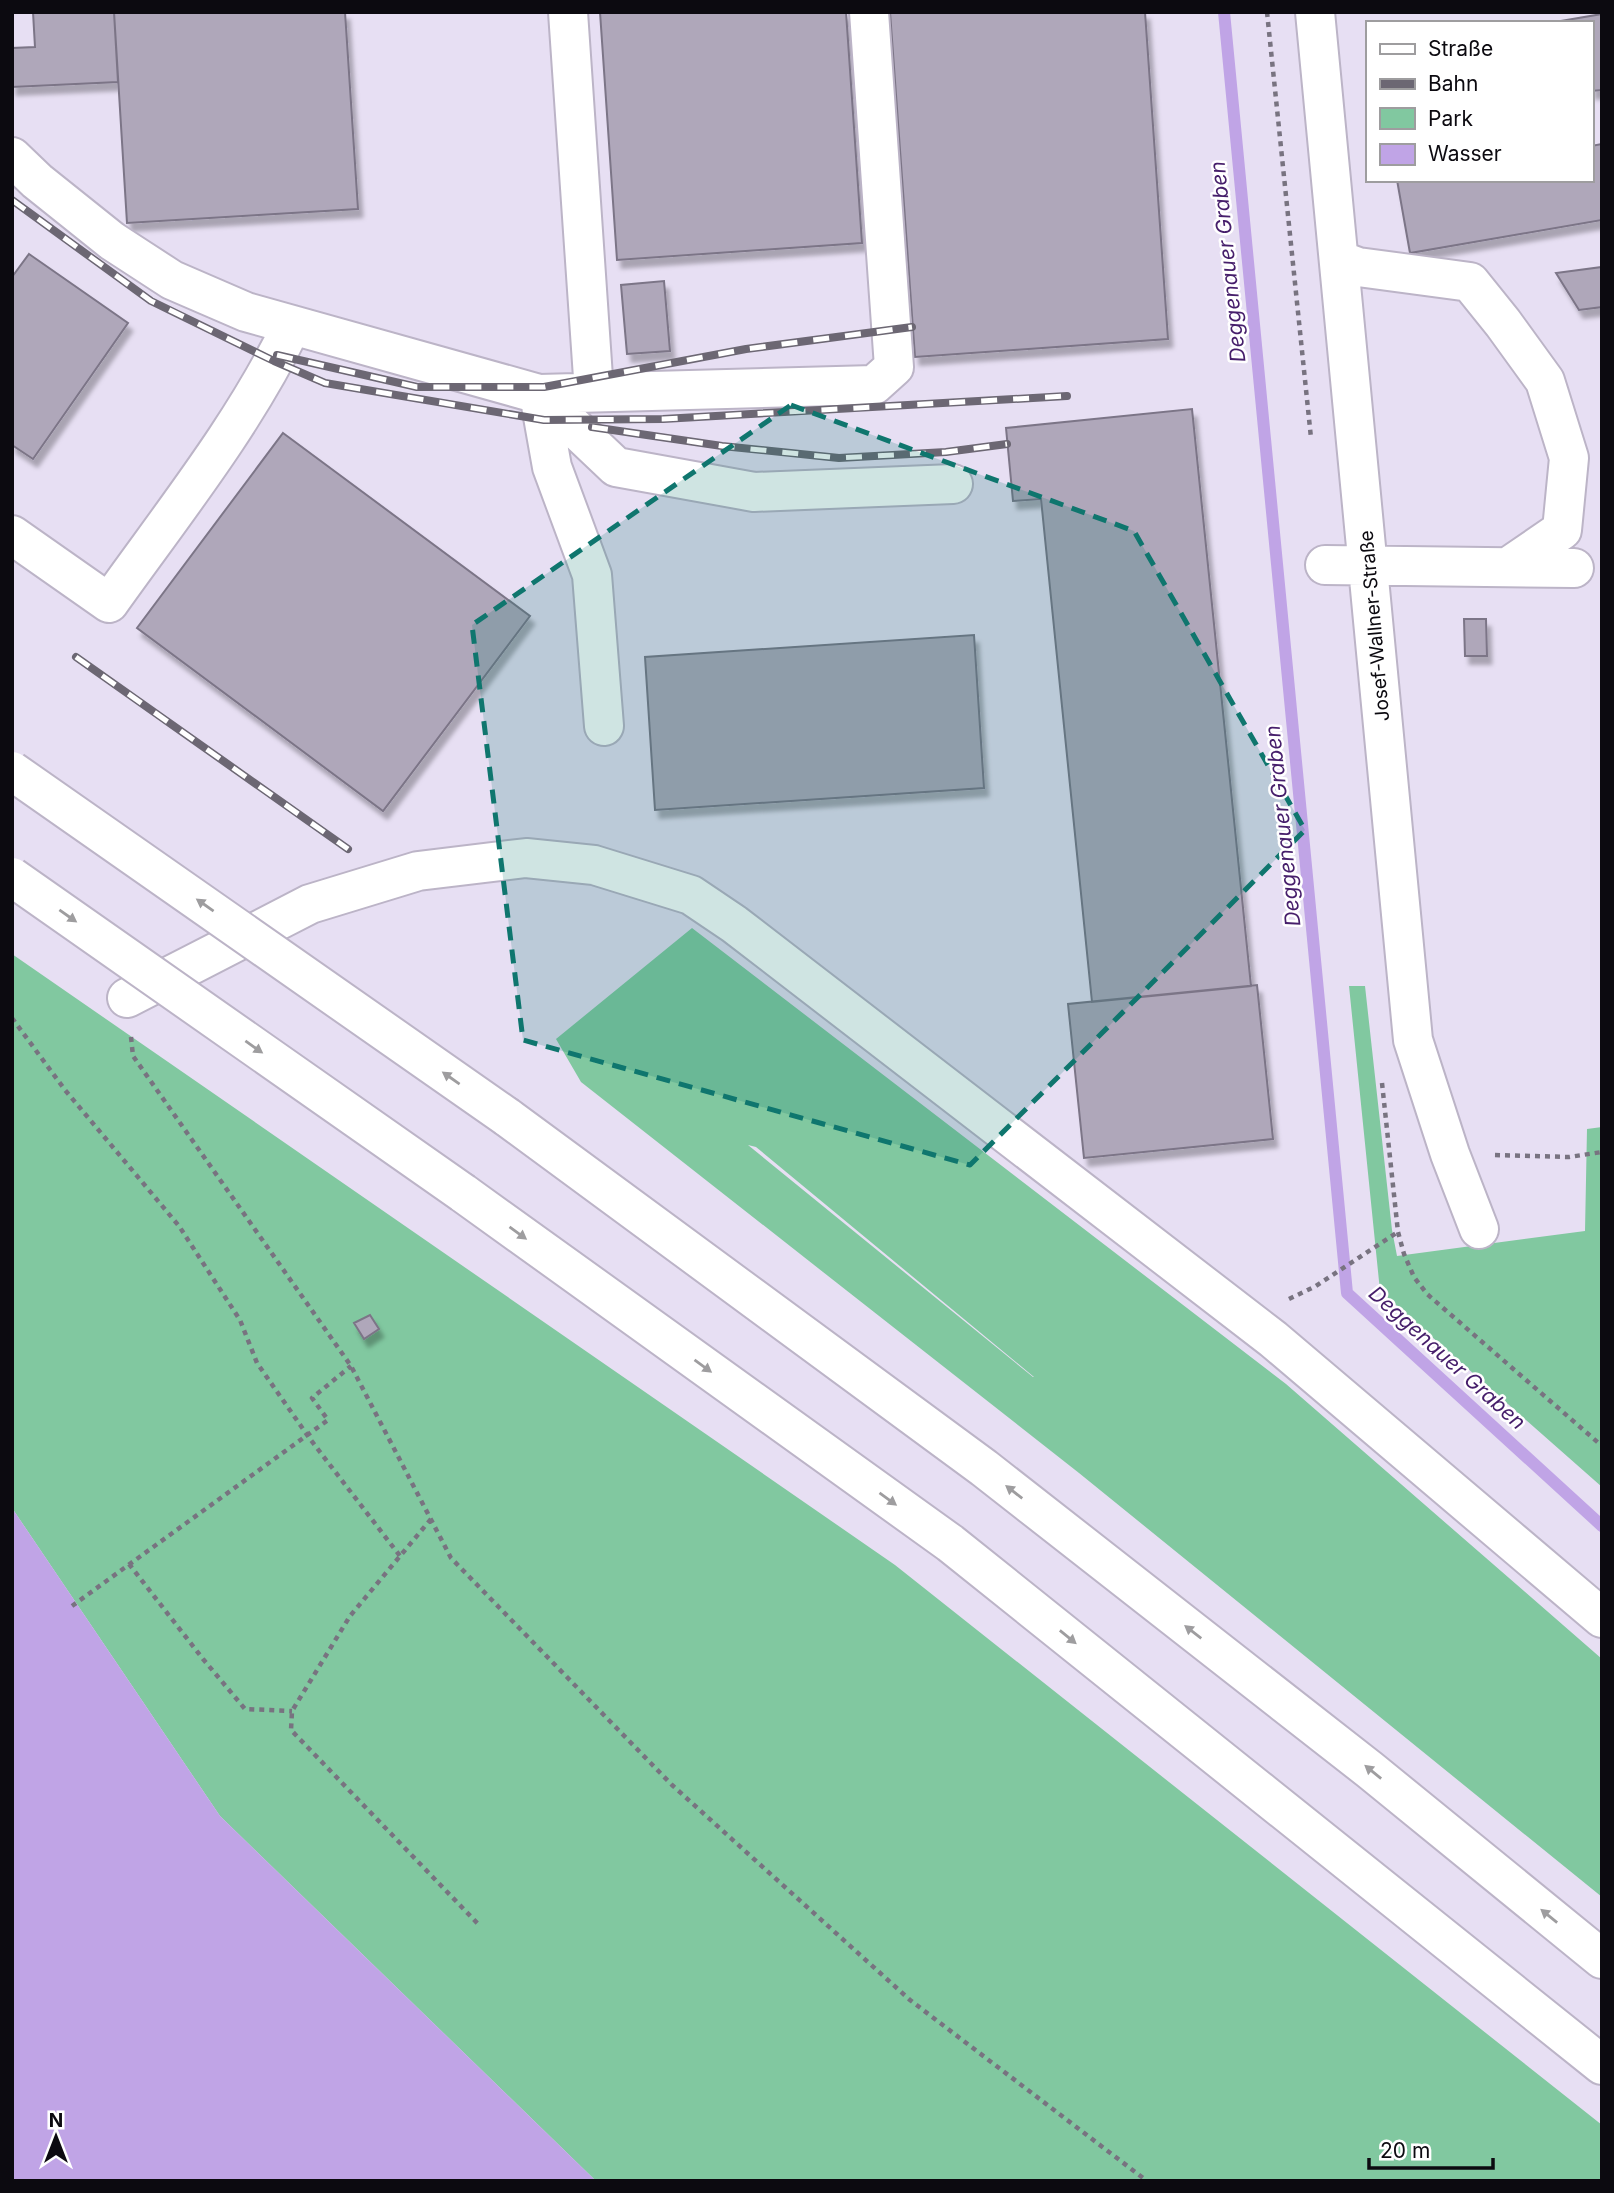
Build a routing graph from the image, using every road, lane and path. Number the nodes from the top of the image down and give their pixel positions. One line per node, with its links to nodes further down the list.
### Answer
1 (568, 12): 7 (main road)
2 (869, 12): 7 (main road)
3 (1315, 12): 5 (main road, Josef-Wallner-Straße)
4 (12, 157): 6 (main road)
5 (1339, 260): 12 (main road, Josef-Wallner-Straße); 13 (main road)
6 (292, 325): 8 (main road); 10 (main road)
7 (594, 392): 8 (main road)
8 (539, 394): 9 (main road); 15 (main road)
9 (953, 484)
10 (12, 535)
11 (1325, 565): 12 (main road)
12 (1368, 566): 13 (main road); 21 (main road, Josef-Wallner-Straße)
13 (1508, 567): 14 (main road)
14 (1574, 568)
15 (604, 726)
16 (12, 771): 34 (main road, one-way to 16, bridge)
17 (12, 877): 35 (main road, one-way to 35, bridge)
18 (127, 998): 24 (path); 31 (main road)
19 (12, 1018): 25 (path)
20 (1602, 1152): 21 (path)
21 (1450, 1154): 22 (main road, Josef-Wallner-Straße)
22 (1479, 1229)
23 (1314, 1287): 26 (path)
24 (351, 1366): 25 (path); 27 (path)
25 (307, 1434): 28 (path); 29 (path)
26 (1602, 1446)
27 (431, 1519): 28 (path); 36 (path)
28 (400, 1556): 32 (path)
29 (129, 1564): 30 (path); 32 (path)
30 (72, 1606)
31 (1602, 1618)
32 (292, 1711): 33 (path)
33 (480, 1926)
34 (1602, 1959)
35 (1602, 2066)
36 (1147, 2181)

